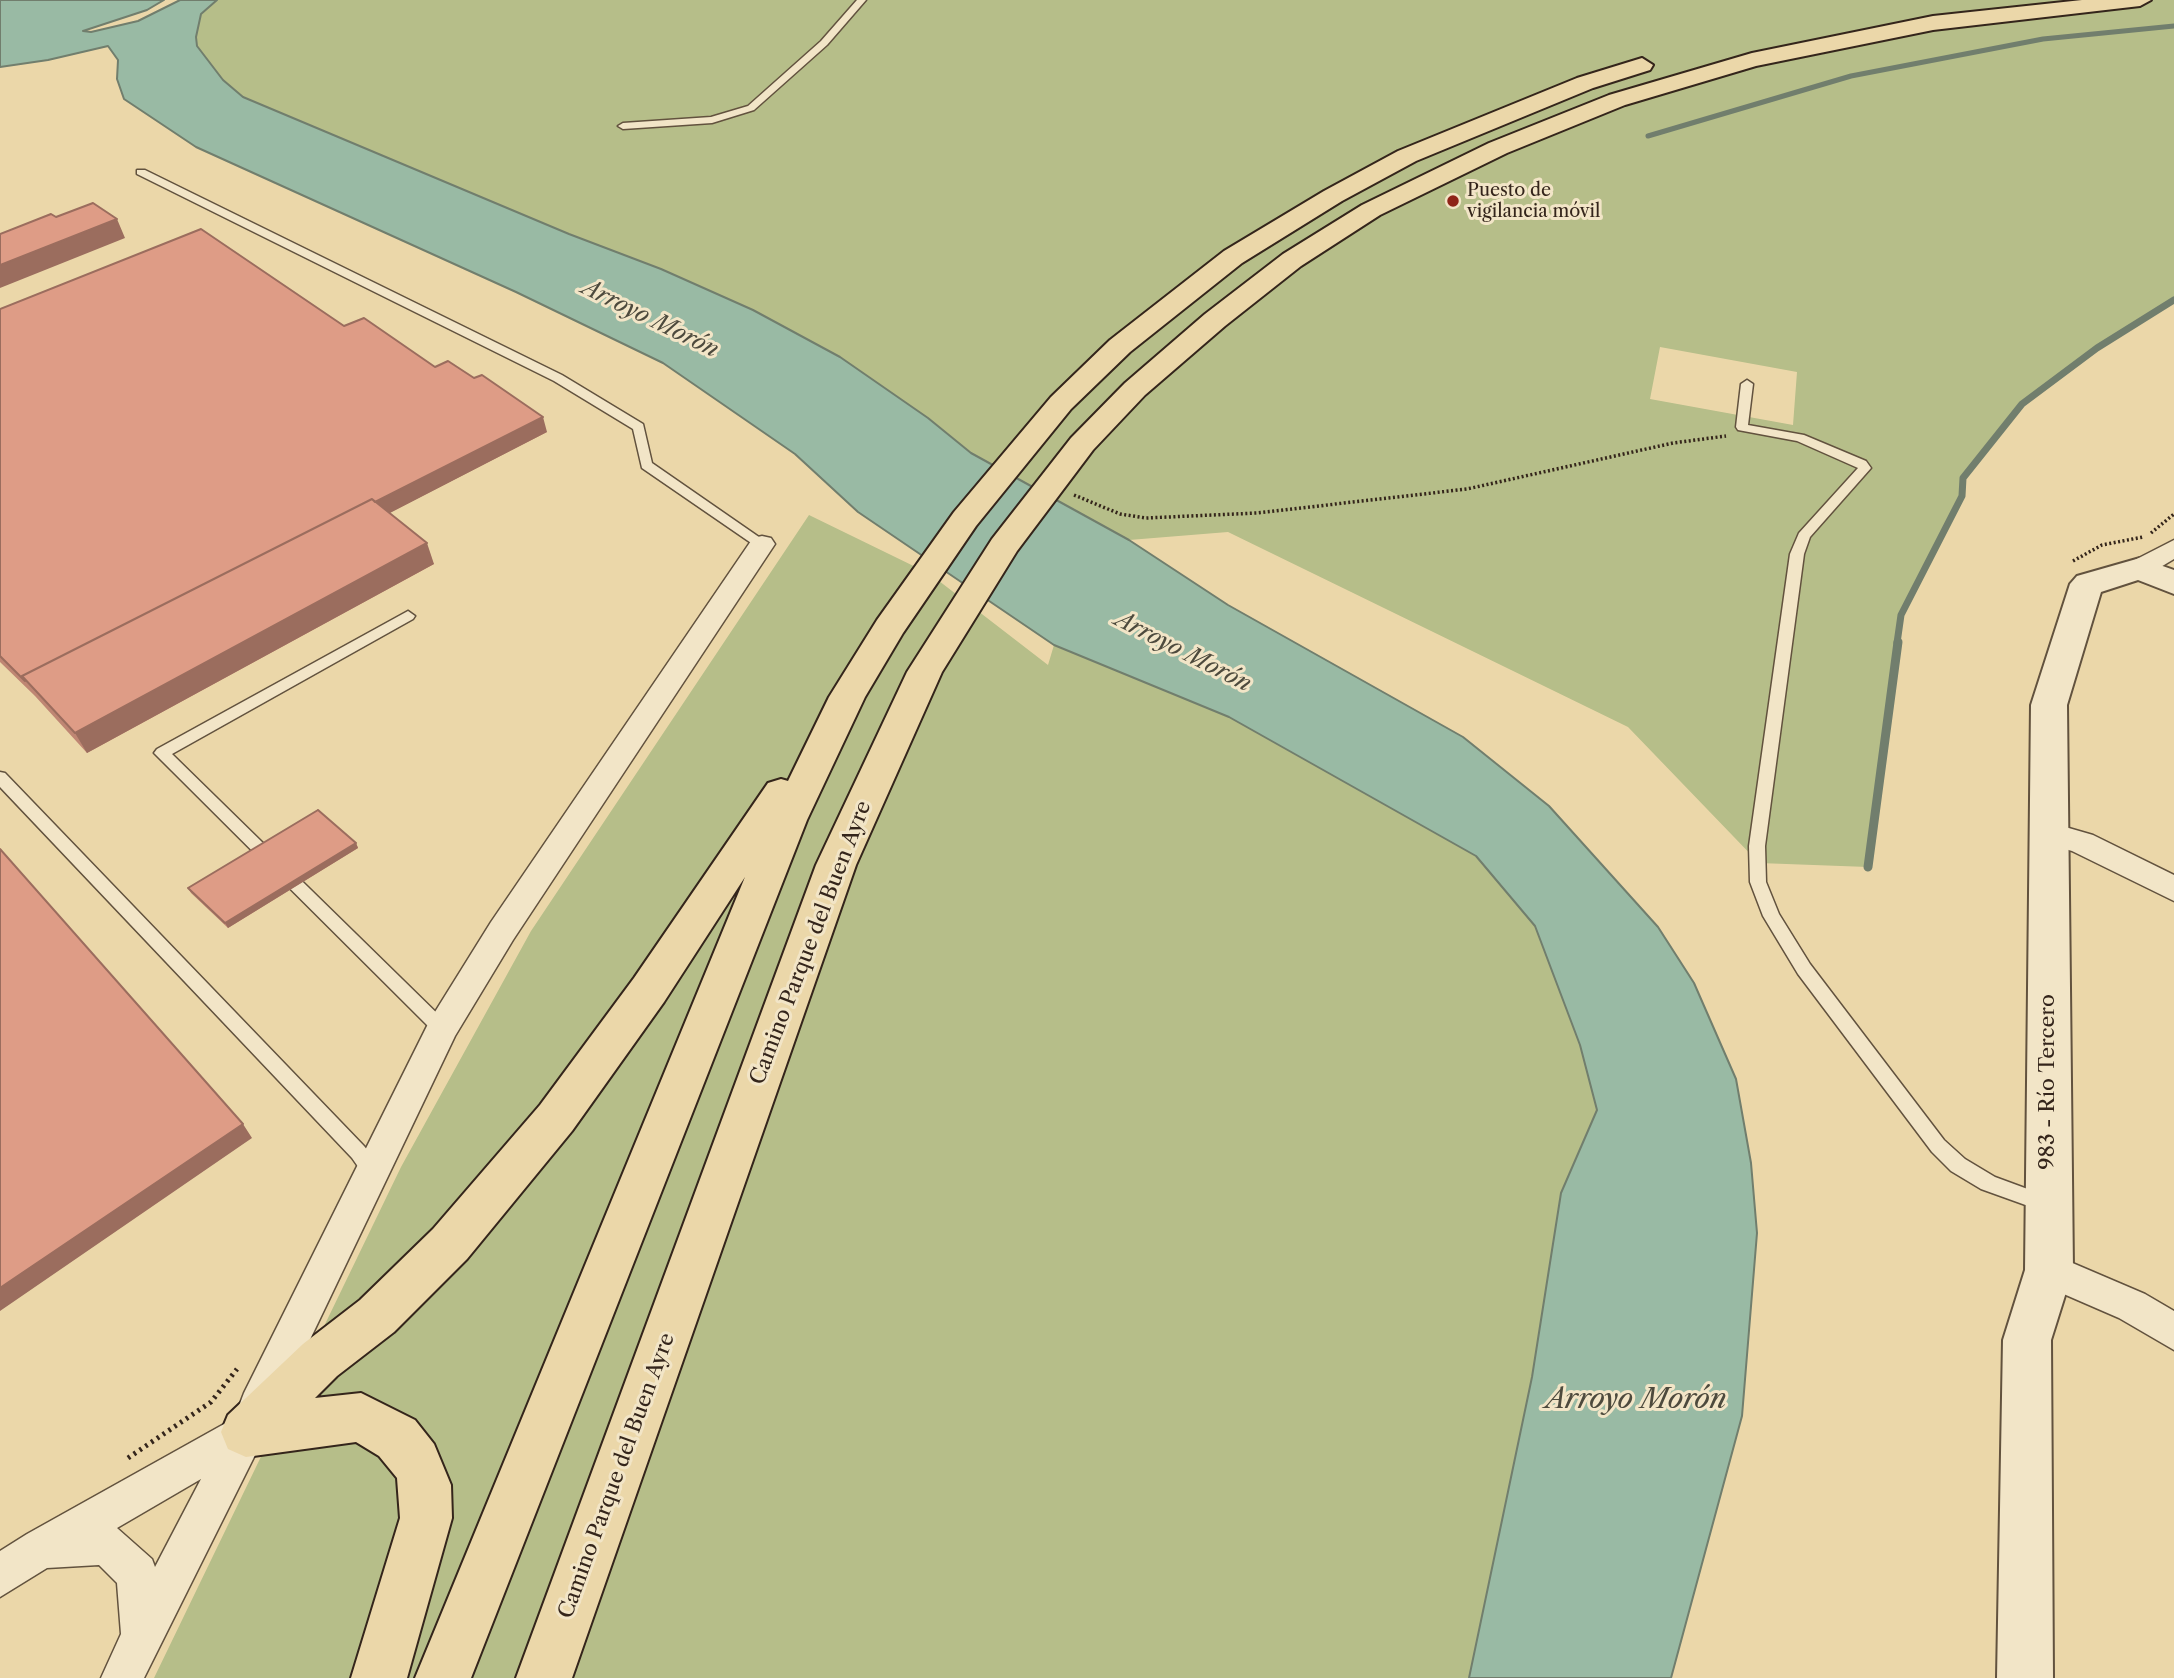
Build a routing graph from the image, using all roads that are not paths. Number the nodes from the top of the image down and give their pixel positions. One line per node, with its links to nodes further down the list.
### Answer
1 (862, 0): 6 (lane)
2 (1970, 0): 4 (highway)
3 (2140, 0): 28 (highway, Camino Parque del Buen Ayre)
4 (1719, 45)
5 (1666, 58): 12 (highway)
6 (623, 126)
7 (141, 172): 9 (lane)
8 (1747, 384): 18 (lane)
9 (762, 544): 16 (street)
10 (2163, 566): 14 (street, 983 - Río Tercero)
11 (408, 616): 16 (lane)
12 (847, 697): 21 (highway); 27 (highway)
13 (0, 777): 17 (lane)
14 (2048, 833): 15 (street); 18 (street, 983 - Río Tercero)
15 (2174, 889)
16 (442, 1029): 17 (street)
17 (373, 1172): 21 (street)
18 (2048, 1205): 19 (street, 983 - Río Tercero)
19 (2049, 1270): 20 (street); 29 (street, 983 - Río Tercero)
20 (2174, 1332)
21 (246, 1432): 22 (street); 24 (street); 26 (highway)
22 (41, 1548): 23 (street); 24 (street)
23 (0, 1576)
24 (142, 1636): 25 (street)
25 (122, 1678)
26 (379, 1678)
27 (443, 1678)
28 (544, 1678)
29 (2025, 1678)

